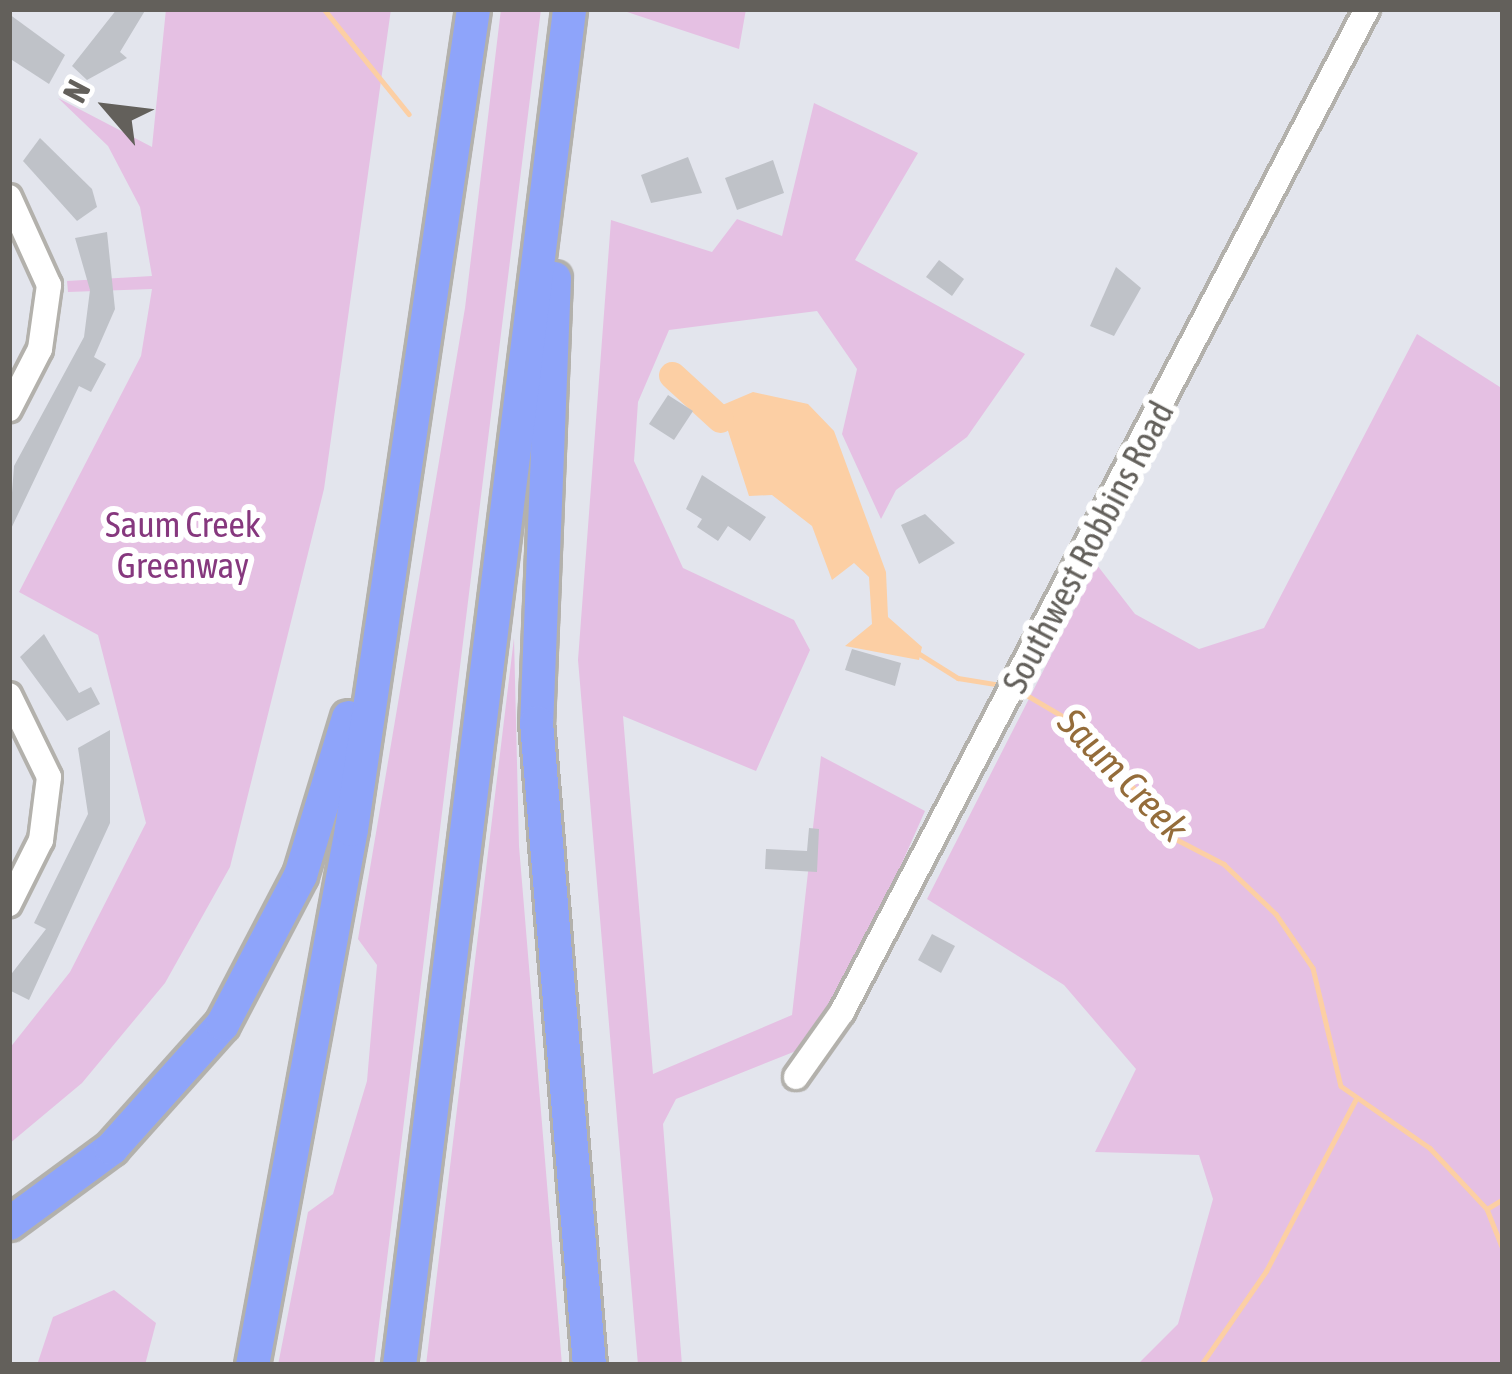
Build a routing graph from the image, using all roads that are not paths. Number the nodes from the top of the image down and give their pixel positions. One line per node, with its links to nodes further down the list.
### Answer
1 (473, 9): 6 (highway)
2 (1367, 9): 9 (street, Southwest Robbins Road)
3 (567, 23): 12 (highway); 13 (highway)
4 (9, 197): 5 (street)
5 (12, 396)
6 (379, 606): 10 (highway); 11 (highway)
7 (9, 695): 8 (street)
8 (9, 904)
9 (796, 1077)
10 (9, 1222)
11 (252, 1365)
12 (399, 1365)
13 (589, 1365)

